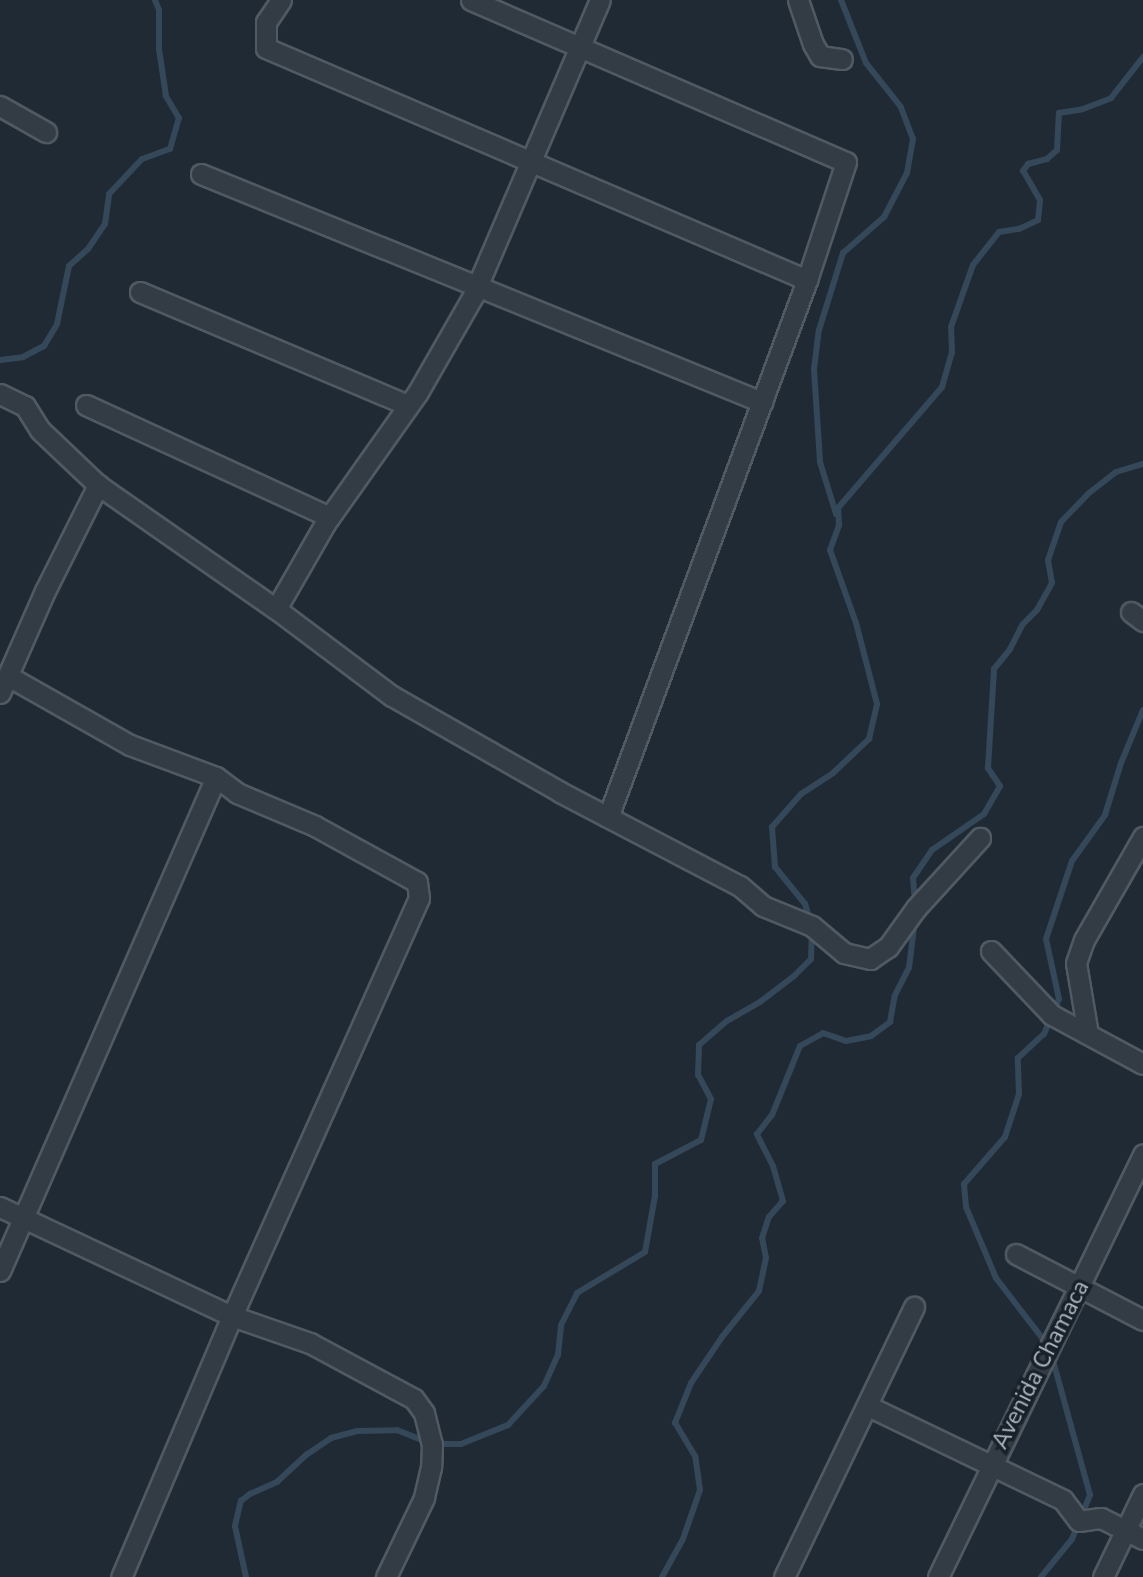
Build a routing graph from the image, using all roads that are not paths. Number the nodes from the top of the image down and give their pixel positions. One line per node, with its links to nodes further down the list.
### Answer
1 (281, 0): 9 (street)
2 (471, 0): 5 (street)
3 (600, 0): 5 (street)
4 (798, 0): 6 (street)
5 (580, 47): 9 (street); 11 (street)
6 (842, 60)
7 (0, 106): 8 (street)
8 (46, 132)
9 (531, 162): 11 (street); 12 (street)
10 (201, 174): 12 (street)
11 (807, 281): 15 (street)
12 (478, 286): 15 (street); 17 (street)
13 (140, 292): 17 (street)
14 (0, 394): 18 (street)
15 (762, 402): 23 (street)
16 (86, 405): 19 (street)
17 (408, 405): 19 (street)
18 (98, 485): 20 (street); 21 (street)
19 (329, 517): 20 (street)
20 (276, 609): 23 (street)
21 (4, 685): 22 (street)
22 (216, 777): 31 (street); 36 (street)
23 (608, 817): 25 (street)
24 (1143, 837): 27 (street)
25 (981, 838)
26 (991, 951): 27 (street)
27 (1088, 1034): 28 (street)
28 (1143, 1064)
29 (1143, 1154): 34 (street, Avenida Chamaca)
30 (0, 1207): 31 (street)
31 (24, 1218): 33 (street); 36 (street)
32 (1016, 1254): 34 (street)
33 (0, 1271)
34 (1081, 1285): 37 (street); 39 (street, Avenida Chamaca)
35 (914, 1307): 38 (street)
36 (232, 1315): 43 (street); 44 (street)
37 (1143, 1320)
38 (868, 1406): 39 (street); 45 (street)
39 (990, 1465): 41 (street); 46 (street, Avenida Chamaca)
40 (1143, 1494): 41 (street)
41 (1124, 1530): 42 (street); 47 (street)
42 (1143, 1539)
43 (121, 1577)
44 (386, 1577)
45 (784, 1577)
46 (938, 1577)
47 (1103, 1577)

